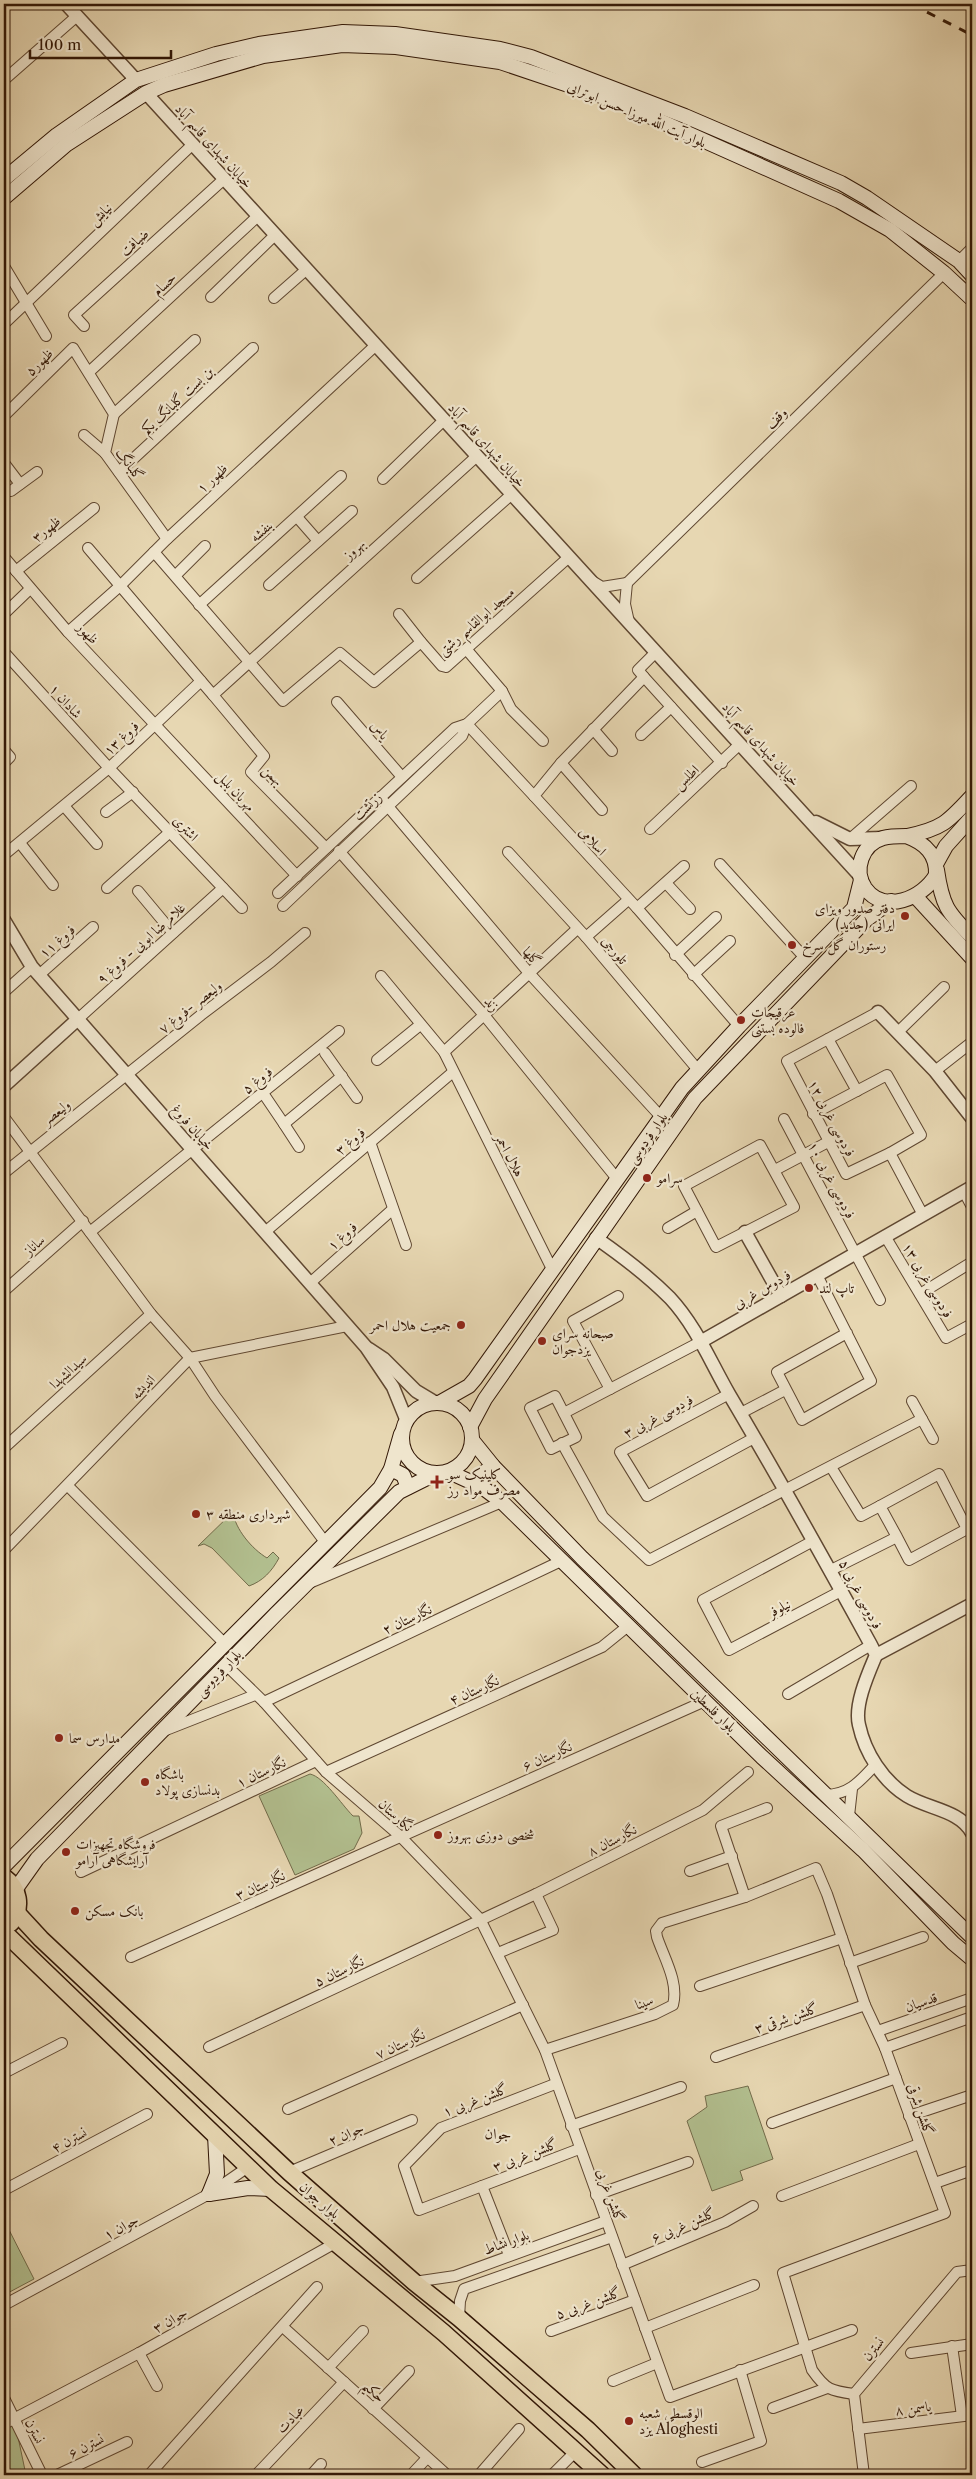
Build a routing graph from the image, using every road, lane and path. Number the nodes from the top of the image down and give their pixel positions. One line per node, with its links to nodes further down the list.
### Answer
1 (66, 4): 2 (street)
2 (77, 16): 3 (street); 4 (street)
3 (4, 80)
4 (136, 80): 5 (main road); 8 (main road, بلوار آیت الله میرزا حسن ابوترابی); 13 (main road, بلوار آیت الله میرزا حسن ابوترابی)
5 (146, 93): 6 (street, خیابان شهدای قاسم آباد); 9 (main road, بلوار آیت الله میرزا حسن ابوترابی); 16 (main road, بلوار آیت الله میرزا حسن ابوترابی)
6 (193, 144): 7 (street, خیابان شهدای قاسم آباد); 21 (street, نيايش)
7 (224, 179): 10 (street, خیابان شهدای قاسم آباد); 23 (street, ضیافت)
8 (4, 180)
9 (4, 198)
10 (258, 216): 11 (street, خیابان شهدای قاسم آباد); 28 (street, حسام)
11 (275, 235): 15 (street, خیابان شهدای قاسم آباد); 18 (street)
12 (972, 248): 13 (street)
13 (959, 261): 17 (main road, بلوار آیت الله میرزا حسن ابوترابی)
14 (4, 266): 21 (street)
15 (307, 270): 19 (street); 26 (street, خیابان شهدای قاسم آباد)
16 (944, 273): 20 (main road, بلوار آیت الله میرزا حسن ابوترابی); 57 (street, وقف)
17 (972, 274)
18 (211, 297)
19 (274, 298)
20 (972, 299)
21 (26, 303): 22 (street, نيايش); 24 (street)
22 (4, 324)
23 (84, 326)
24 (46, 336)
25 (196, 340): 29 (street)
26 (376, 345): 31 (street, خیابان شهدای قاسم آباد); 46 (street, ظهور ۱)
27 (253, 348): 37 (street, بن بست گلبانگ یکم)
28 (89, 372): 29 (street); 30 (street, ظهور۵)
29 (114, 414): 33 (street, گلبانگ)
30 (4, 416)
31 (444, 420): 34 (street, خیابان شهدای قاسم آباد); 39 (street)
32 (84, 435): 33 (street)
33 (104, 453): 37 (street, گلبانگ)
34 (477, 456): 42 (street, خیابان شهدای قاسم آباد); 70 (street, بهروز)
35 (4, 463): 40 (street)
36 (37, 472): 40 (street)
37 (119, 472): 46 (street, گلبانگ)
38 (341, 476): 45 (street, بنفشه)
39 (383, 479)
40 (20, 484): 41 (street)
41 (11, 491)
42 (512, 494): 52 (street, خیابان شهدای قاسم آباد); 55 (street)
43 (94, 508): 53 (street, ظهور۳)
44 (352, 511): 47 (street)
45 (297, 517): 47 (street); 61 (street, بنفشه)
46 (167, 539): 50 (street, ظهور ۱)
47 (318, 541): 58 (street)
48 (205, 546): 54 (street)
49 (88, 548): 59 (street)
50 (154, 552): 54 (street); 59 (street, ظهور ۱)
51 (4, 557): 53 (street, ظهور)
52 (569, 557): 56 (street, خیابان شهدای قاسم آباد); 67 (street, مسجد ابوالقاسم رشتی)
53 (16, 571): 60 (street, ظهور)
54 (176, 575): 61 (street)
55 (418, 578)
56 (590, 580): 57 (street); 64 (street, خیابان شهدای قاسم آباد)
57 (627, 583): 64 (street)
58 (269, 585)
59 (120, 586): 65 (street, ظهور ۱); 73 (street)
60 (30, 589): 62 (street); 65 (street, ظهور)
61 (199, 605): 70 (street)
62 (4, 614)
63 (399, 614): 66 (street)
64 (629, 622): 69 (street, خیابان شهدای قاسم آباد)
65 (68, 632): 78 (street, ظهور)
66 (422, 642): 67 (street, مسجد ابوالقاسم رشتی); 70 (street, مسجد ابوالقاسم رشتی)
67 (467, 650): 74 (street)
68 (4, 652): 71 (street, شادان ۱)
69 (656, 652): 72 (street); 83 (street, خیابان شهدای قاسم آباد)
70 (250, 663): 75 (street)
71 (8, 664): 89 (street, شادان ۱)
72 (644, 677): 77 (street); 80 (street)
73 (201, 680): 75 (street); 78 (street, فروغ ۱۳)
74 (502, 691): 79 (street, زرتشت); 82 (street)
75 (213, 695): 109 (street, بهمن)
76 (337, 702): 90 (street, یاس)
77 (671, 707): 81 (street); 88 (street)
78 (156, 724): 89 (street, فروغ ۱۳); 118 (street, مهربان بلبل)
79 (467, 724): 90 (street, زرتشت); 93 (street, اسلامی); 97 (street, زرتشت)
80 (592, 729): 85 (street); 87 (street)
81 (641, 735)
82 (543, 741)
83 (740, 744): 88 (street, اطلس); 100 (street, خیابان شهدای قاسم آباد)
84 (4, 750): 86 (street)
85 (612, 751)
86 (4, 763)
87 (561, 763): 93 (street); 98 (street)
88 (722, 763): 102 (street, اطلس)
89 (109, 768): 92 (street, اشتری); 96 (street, فروغ ۱۳)
90 (402, 777): 95 (street, زرتشت)
91 (911, 786): 106 (street)
92 (133, 792): 99 (street); 103 (street, اشتری)
93 (534, 796): 127 (street, اسلامی)
94 (972, 796): 104 (main road)
95 (380, 797): 97 (street, گلها); 109 (street, زرتشت)
96 (65, 806): 107 (street, فروغ ۱۳); 108 (street)
97 (388, 806): 110 (street, زرتشت); 146 (street, گلها)
98 (602, 810)
99 (106, 812)
100 (807, 818): 106 (street); 119 (street, خیابان شهدای قاسم آباد)
101 (972, 818): 116 (main road)
102 (650, 829)
103 (170, 832): 122 (street); 123 (street, اشتری)
104 (906, 836): 105 (main road); 116 (main road)
105 (882, 838): 106 (street); 119 (main road)
106 (850, 839)
107 (20, 843): 112 (street, فروغ ۱۳); 121 (street)
108 (97, 844)
109 (326, 848): 113 (street, زرتشت)
110 (339, 852): 117 (street, زرتشت); 152 (street, زند)
111 (508, 852): 136 (street, تلورجی)
112 (4, 855)
113 (312, 861): 117 (street); 118 (street, زرتشت)
114 (720, 864): 143 (street)
115 (684, 866): 120 (street)
116 (936, 866): 126 (main road); 140 (main road)
117 (321, 869): 129 (street, زرتشت)
118 (297, 876): 125 (street, زرتشت)
119 (860, 878): 128 (main road); 143 (main road, بلوار فردوسی)
120 (666, 883): 131 (street); 132 (street)
121 (52, 885)
122 (106, 888)
123 (223, 888): 130 (street, اشتری); 137 (street, غلامرضا ابویی - فروغ ۹)
124 (138, 891): 137 (street)
125 (278, 893)
126 (916, 897): 128 (main road); 144 (main road)
127 (628, 900): 131 (street, اسلامی); 139 (street)
128 (891, 901): 199 (main road, بلوار فردوسی)
129 (283, 906)
130 (242, 908)
131 (636, 908): 142 (street, اسلامی)
132 (690, 909)
133 (716, 917): 142 (street)
134 (4, 920): 145 (street, خیابان فروغ)
135 (93, 927): 145 (street, فروغ ۱۱)
136 (578, 929): 139 (street, تلورجی); 146 (street)
137 (173, 933): 153 (street, غلامرضا ابویی - فروغ ۹)
138 (305, 933): 166 (street, ولیعصر -فروغ ۷)
139 (586, 937): 163 (street, تلورجی)
140 (972, 937)
141 (730, 941): 147 (street)
142 (675, 955): 147 (street, اسلامی)
143 (806, 958): 155 (main road, بلوار فردوسی)
144 (972, 958)
145 (35, 971): 150 (street, فروغ ۱۱); 153 (street, خیابان فروغ)
146 (529, 973): 152 (street); 175 (street, گلها)
147 (693, 975): 155 (street, اسلامی)
148 (381, 976): 154 (street, هلال احمر)
149 (944, 987): 157 (street)
150 (5, 989)
151 (878, 1012): 157 (street); 158 (street, فردوسی غربی ۱۲)
152 (484, 1015): 160 (street); 187 (street, زند)
153 (78, 1019): 166 (street, خیابان فروغ); 168 (street)
154 (420, 1025): 160 (street, هلال احمر); 162 (street)
155 (738, 1026): 163 (main road, بلوار فردوسی)
156 (339, 1031): 170 (street, فروغ ۵)
157 (898, 1032): 165 (street)
158 (828, 1039): 169 (street); 173 (street, فردوسی غربی ۱۲)
159 (972, 1042): 165 (street)
160 (444, 1052): 164 (street, هلال احمر)
161 (325, 1053): 167 (street)
162 (377, 1060)
163 (698, 1070): 175 (main road, بلوار فردوسی)
164 (453, 1072): 178 (street, فروغ ۳); 203 (street, هلال احمر)
165 (935, 1072): 172 (street)
166 (127, 1075): 181 (street, خیابان فروغ); 182 (street, ولیعصر)
167 (342, 1076): 171 (street); 177 (street)
168 (4, 1086)
169 (857, 1091): 173 (street); 183 (street)
170 (262, 1093): 177 (street); 181 (street, فروغ ۵)
171 (357, 1098)
172 (971, 1112)
173 (813, 1114): 179 (street, فردوسی غربی ۱۲)
174 (4, 1117): 182 (street)
175 (662, 1118): 187 (main road, بلوار فردوسی)
176 (784, 1119): 184 (street, فردوسی غربی ۱۰)
177 (284, 1124): 180 (street)
178 (370, 1142): 190 (street); 196 (street, فروغ ۳)
179 (828, 1142): 183 (street, فردوسی غربی ۱۲); 184 (street)
180 (299, 1147)
181 (192, 1149): 195 (street, فروغ ۵); 196 (street, خیابان فروغ)
182 (29, 1151): 186 (street, ولیعصر); 193 (street)
183 (890, 1153): 192 (street)
184 (804, 1156): 185 (street); 201 (street, فردوسی غربی ۱۰)
185 (775, 1170): 191 (street); 197 (street)
186 (4, 1173)
187 (618, 1180): 203 (main road, بلوار فردوسی)
188 (968, 1189): 189 (street); 192 (street, فردوس غربی)
189 (972, 1207)
190 (393, 1210): 200 (street); 205 (street, فروغ ۱)
191 (697, 1211): 194 (street); 197 (street)
192 (923, 1215): 198 (street, فردوس غربی)
193 (83, 1221): 195 (street); 206 (street, ساناز)
194 (668, 1228)
195 (90, 1232): 211 (street)
196 (264, 1232): 205 (street, خیابان فروغ)
197 (745, 1232): 209 (street)
198 (886, 1236): 201 (street, فردوس غربی); 207 (street, فردوسی غربی ۱۳)
199 (596, 1238): 215 (street, فردوسی غربی ۵); 221 (main road, بلوار فردوسی)
200 (406, 1245)
201 (855, 1254): 204 (street, فردوس غربی); 210 (street, فردوسی غربی ۱۰)
202 (972, 1262): 207 (street)
203 (553, 1271): 218 (main road, بلوار فردوسی)
204 (817, 1275): 209 (street, فردوس غربی); 214 (street)
205 (310, 1283): 213 (street, خیابان فروغ)
206 (4, 1291)
207 (920, 1294): 212 (street, فردوسی غربی ۱۳)
208 (618, 1296): 219 (street)
209 (781, 1296): 215 (street, فردوس غربی)
210 (880, 1300)
211 (151, 1314): 217 (street); 234 (street, سیدالشهدا)
212 (972, 1324)
213 (347, 1326): 216 (street, خیابان فروغ); 217 (street)
214 (847, 1333): 220 (street); 220 (street)
215 (702, 1341): 219 (street, فردوس غربی); 222 (street, فردوسی غربی ۵)
216 (366, 1348): 224 (street, خیابان فروغ); 227 (street, خیابان فروغ)
217 (190, 1358): 239 (street, اندیشه); 247 (street)
218 (475, 1379): 221 (main road); 224 (main road, بلوار فردوسی)
219 (610, 1389): 225 (street, فردوس غربی)
220 (785, 1390): 226 (street)
221 (490, 1392): 230 (main road, بلوار فردوسی)
222 (729, 1394): 226 (street, فردوسی غربی ۵); 231 (street, فردوسی غربی ۳)
223 (912, 1401): 228 (street)
224 (437, 1403): 227 (main road); 230 (main road)
225 (564, 1413): 233 (street); 233 (street)
226 (741, 1413): 231 (street, فردوسی غربی ۵)
227 (406, 1419): 229 (main road)
228 (922, 1419): 232 (street); 236 (street)
229 (401, 1434): 237 (main road, بلوار فردوسی); 238 (main road)
230 (471, 1434): 235 (main road, بلوار فلسطین); 238 (main road)
231 (754, 1438): 242 (street, فردوسی غربی ۵)
232 (933, 1439)
233 (562, 1443): 242 (street)
234 (4, 1448)
235 (493, 1466): 241 (main road); 268 (main road, بلوار فلسطین)
236 (831, 1467): 242 (street); 244 (street)
237 (391, 1469): 240 (main road); 247 (main road, بلوار فردوسی)
238 (442, 1473): 240 (main road, بلوار فردوسی); 241 (main road, بلوار فلسطین)
239 (68, 1486): 248 (street, اندیشه); 255 (street)
240 (408, 1487): 251 (main road, بلوار فردوسی)
241 (482, 1487): 243 (main road, بلوار فلسطین)
242 (785, 1490): 246 (street, فردوسی غربی ۵)
243 (502, 1502): 249 (main road, بلوار فلسطین); 251 (street)
244 (880, 1506): 245 (street); 245 (street)
245 (897, 1537): 250 (street)
246 (814, 1541): 250 (street, فردوسی غربی ۵); 252 (street, نیلوفر)
247 (325, 1542): 255 (main road, بلوار فردوسی)
248 (4, 1550)
249 (562, 1561): 254 (main road, بلوار فلسطین); 261 (street, نگارستان ۲)
250 (831, 1570): 252 (street, فردوسی غربی ۵)
251 (306, 1584): 257 (main road, بلوار فردوسی)
252 (841, 1591): 256 (street, فردوسی غربی ۵)
253 (972, 1604): 256 (street)
254 (628, 1626): 260 (main road, بلوار فلسطین); 265 (street, نگارستان ۴)
255 (224, 1644): 274 (main road, بلوار فردوسی)
256 (873, 1650): 258 (street); 264 (street)
257 (226, 1665): 259 (street, نگارستان); 262 (main road, بلوار فردوسی)
258 (788, 1694)
259 (255, 1695): 261 (street, نگارستان); 262 (street)
260 (705, 1701): 272 (street, نگارستان ۶); 289 (main road, بلوار فلسطین)
261 (264, 1702): 263 (street, نگارستان)
262 (160, 1732): 278 (main road, بلوار فردوسی)
263 (316, 1761): 265 (street, نگارستان); 276 (street, نگارستان ۱)
264 (875, 1765): 267 (street); 271 (street)
265 (326, 1772): 272 (street, نگارستان)
266 (748, 1772): 279 (street, نگارستان ۸)
267 (852, 1789): 268 (street); 270 (street)
268 (826, 1795): 270 (main road, بلوار فلسطین)
269 (767, 1808): 273 (street)
270 (849, 1816): 286 (main road, بلوار فلسطین)
271 (972, 1833)
272 (400, 1836): 282 (street, نگارستان); 292 (street, نگارستان ۳)
273 (732, 1856): 275 (street); 280 (street)
274 (4, 1866)
275 (690, 1871)
276 (81, 1872)
277 (4, 1877): 278 (main road)
278 (15, 1890): 281 (main road)
279 (536, 1894): 282 (street, نگارستان ۸); 291 (street)
280 (745, 1897): 283 (street, گلشن شرقی); 288 (street, گلشن شرقی)
281 (17, 1913): 284 (main road, بلوار جوان); 285 (main road)
282 (480, 1919): 291 (street, نگارستان); 302 (street, نگارستان ۵)
283 (658, 1926): 304 (street, سینا)
284 (30, 1927): 290 (main road); 319 (main road, بلوار جوان)
285 (4, 1930): 290 (main road, بلوار جوان)
286 (969, 1934): 289 (main road)
287 (923, 1937): 294 (street)
288 (842, 1938): 294 (street, گلشن شرقی); 295 (street)
289 (953, 1943): 293 (main road, بلوار فلسطین)
290 (16, 1944): 317 (main road, بلوار جوان)
291 (498, 1952): 297 (street, نگارستان)
292 (130, 1957)
293 (972, 1959)
294 (850, 1963): 298 (street, گلشن شرقی)
295 (700, 1986)
296 (972, 1998): 300 (street, قدسیان)
297 (523, 2005): 304 (street, گلشن غربی); 311 (street, نگارستان ۷)
298 (865, 2005): 300 (street, گلشن شرقی); 305 (street, گلشن شرقی ۳)
299 (972, 2017): 303 (street)
300 (878, 2031): 303 (street, گلشن شرقی)
301 (62, 2043): 306 (street)
302 (209, 2047)
303 (885, 2048): 307 (street, گلشن شرقی)
304 (545, 2050): 308 (street, گلشن غربی)
305 (716, 2057)
306 (4, 2073)
307 (896, 2078): 313 (street, گلشن شرقی); 315 (street)
308 (555, 2084): 316 (street, گلشن غربی); 333 (street, گلشن غربی ۱)
309 (681, 2087): 316 (street)
310 (972, 2094): 313 (street)
311 (288, 2109)
312 (147, 2114): 328 (street, نسترن ۴)
313 (909, 2116): 318 (street, گلشن شرقی)
314 (412, 2120): 324 (street, جوان ۲)
315 (772, 2123)
316 (571, 2126): 320 (street, گلشن غربی)
317 (215, 2135): 322 (main road, بلوار جوان); 329 (main road)
318 (919, 2144): 325 (street, گلشن شرقی); 331 (street)
319 (264, 2148): 322 (main road); 324 (main road, بلوار جوان)
320 (579, 2149): 326 (street, گلشن غربی ۳); 330 (street, گلشن غربی)
321 (688, 2162): 330 (street)
322 (248, 2167): 327 (main road, بلوار جوان); 329 (street, جوان ۱)
323 (972, 2170): 325 (street)
324 (289, 2172): 341 (main road, بلوار جوان)
325 (935, 2183): 354 (street, گلشن شرقی)
326 (482, 2186): 333 (street, گلشن غربی ۳); 337 (street, گلشن غربی ۳)
327 (271, 2189): 329 (main road); 336 (main road, بلوار جوان)
328 (4, 2190)
329 (209, 2194): 346 (street, جوان ۱)
330 (596, 2196): 334 (street, گلشن غربی)
331 (782, 2196)
332 (753, 2206): 338 (street, گلشن غربی ۶)
333 (419, 2210)
334 (606, 2221): 335 (street, گلشن غربی); 337 (street, بلوار نشاط)
335 (612, 2237): 338 (street, گلشن غربی); 344 (street)
336 (337, 2242): 356 (street, جوان ۳); 376 (main road, بلوار جوان)
337 (509, 2255): 340 (street, بلوار نشاط)
338 (622, 2265): 345 (street, گلشن غربی)
339 (972, 2270): 366 (street, نسترن)
340 (455, 2276): 341 (street, بلوار نشاط); 344 (street)
341 (414, 2282): 347 (main road, بلوار جوان)
342 (754, 2285): 349 (street)
343 (317, 2287): 348 (street)
344 (464, 2289): 347 (street)
345 (635, 2300): 349 (street, گلشن غربی); 352 (street, گلشن غربی ۵)
346 (4, 2305)
347 (459, 2318): 390 (main road, بلوار جوان)
348 (283, 2327): 359 (street, حکیم); 382 (street)
349 (645, 2328): 358 (street, گلشن غربی)
350 (852, 2330): 354 (street)
351 (363, 2331): 359 (street)
352 (551, 2332)
353 (972, 2344): 355 (street)
354 (805, 2346): 360 (street); 365 (street, گلشن شرقی)
355 (952, 2346): 357 (street); 370 (street)
356 (139, 2353): 364 (street); 371 (street, جوان ۳)
357 (911, 2353)
358 (657, 2364): 360 (street, گلشن غربی); 362 (street)
359 (328, 2368): 363 (street, حکیم)
360 (740, 2370): 378 (street)
361 (409, 2371): 369 (street)
362 (613, 2381)
363 (344, 2382): 369 (street, حکیم); 383 (street, عبادت)
364 (157, 2386)
365 (827, 2388): 366 (street); 368 (street)
366 (854, 2394): 374 (street)
367 (4, 2398): 371 (street, نسترن)
368 (773, 2408)
369 (373, 2409): 377 (street, حکیم)
370 (967, 2416): 374 (street, یاسمن ۸)
371 (14, 2418): 372 (street, جوان ۳); 380 (street, نسترن)
372 (4, 2424)
373 (519, 2429): 387 (street)
374 (858, 2429): 391 (street)
375 (127, 2442): 381 (street, نسترن ۶)
376 (577, 2450): 388 (street); 389 (main road, بلوار جوان)
377 (427, 2458): 385 (street); 386 (street, حکیم)
378 (702, 2462)
379 (321, 2464): 384 (street)
380 (42, 2475)
381 (57, 2475)
382 (149, 2475)
383 (256, 2475)
384 (311, 2475)
385 (411, 2475)
386 (447, 2475)
387 (479, 2475)
388 (552, 2475)
389 (602, 2475)
390 (634, 2475)
391 (864, 2475)

